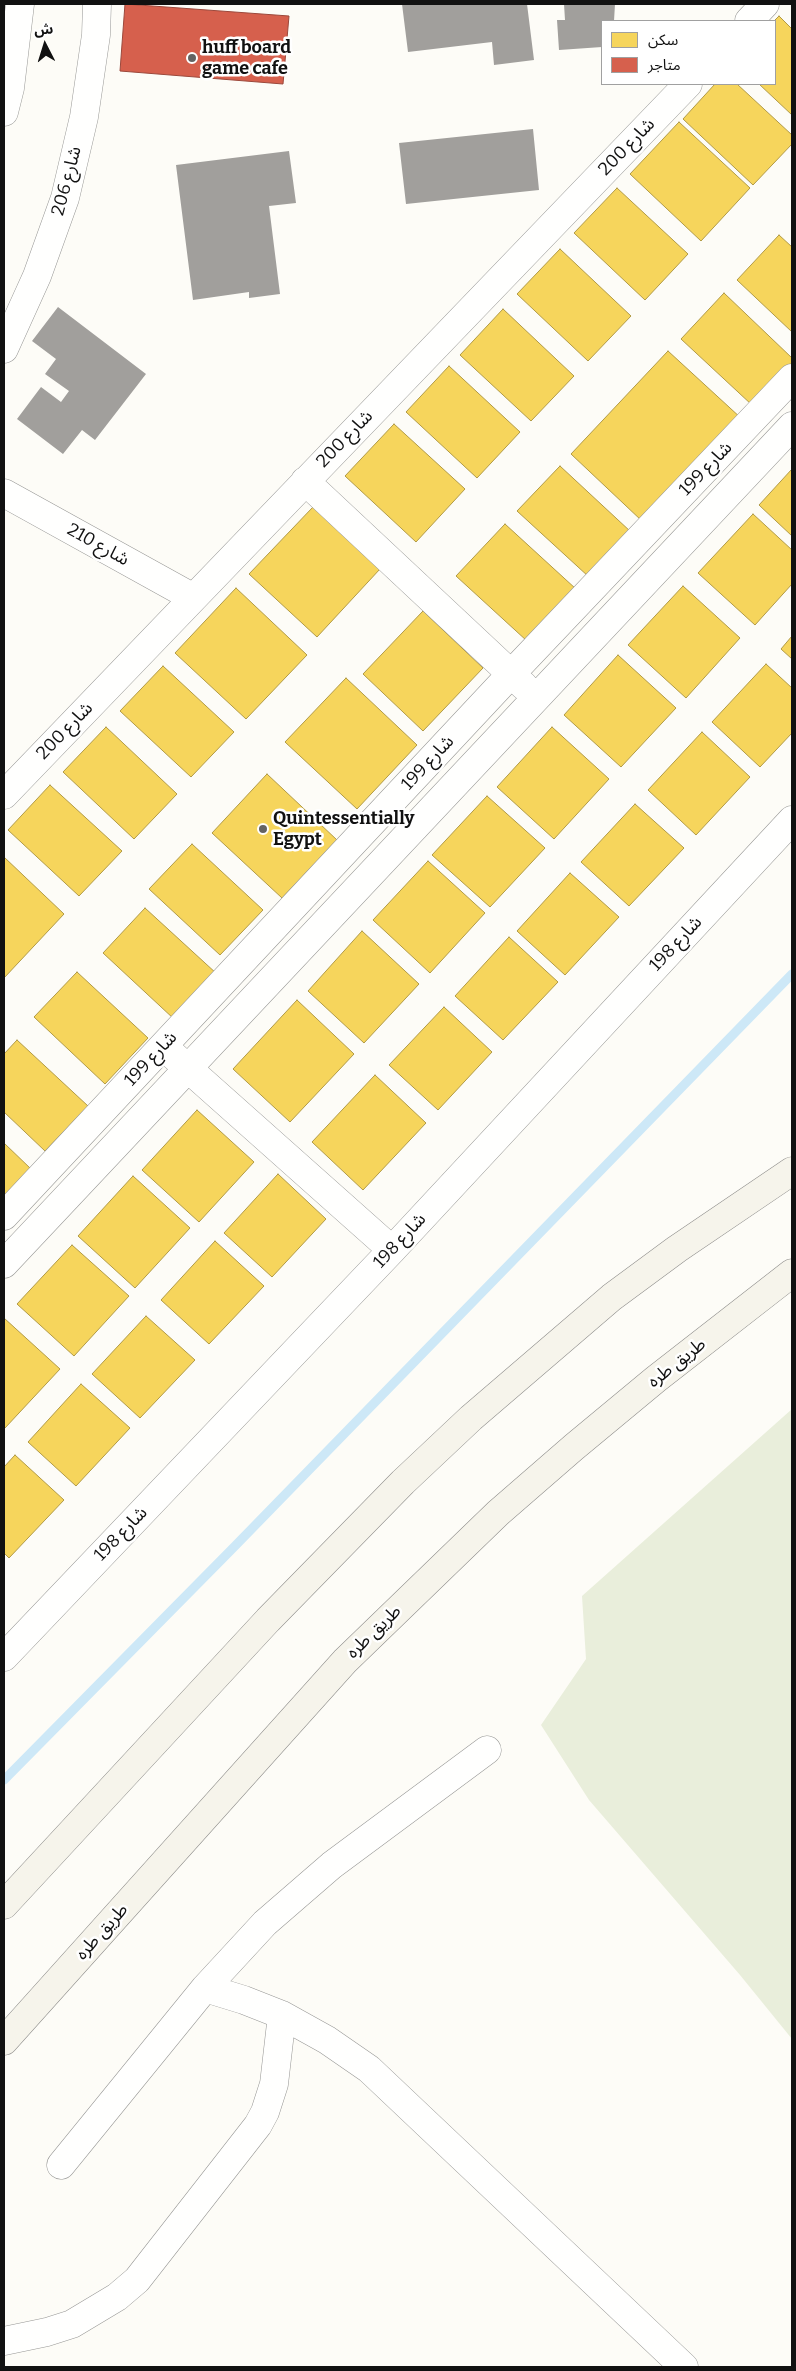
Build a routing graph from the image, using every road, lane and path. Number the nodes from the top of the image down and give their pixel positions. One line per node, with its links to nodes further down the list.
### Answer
1 (20, 4): 6 (street)
2 (97, 4): 7 (street, شارع 206)
3 (765, 4): 4 (street)
4 (749, 20)
5 (687, 85): 10 (street, شارع 200)
6 (4, 112)
7 (4, 348)
8 (792, 378): 13 (street, شارع 199)
9 (792, 426): 14 (street, شارع 199)
10 (305, 480): 12 (street, شارع 200); 13 (street)
11 (4, 493): 12 (street, شارع 210)
12 (192, 597): 15 (street, شارع 200)
13 (511, 674): 14 (street); 17 (street, شارع 199)
14 (536, 697): 18 (street, شارع 199)
15 (4, 795)
16 (792, 820): 21 (street, شارع 198)
17 (163, 1047): 18 (street); 20 (street, شارع 199)
18 (188, 1069): 21 (street); 22 (street, شارع 199)
19 (792, 1171): 26 (main road)
20 (4, 1216)
21 (392, 1250): 24 (street, شارع 198)
22 (4, 1264)
23 (792, 1272): 29 (main road, طريق طره)
24 (4, 1657)
25 (487, 1750): 27 (street)
26 (4, 1905)
27 (205, 1988): 28 (street); 30 (street)
28 (282, 2015): 31 (street); 32 (street)
29 (4, 2041)
30 (61, 2165)
31 (4, 2341)
32 (684, 2367)

